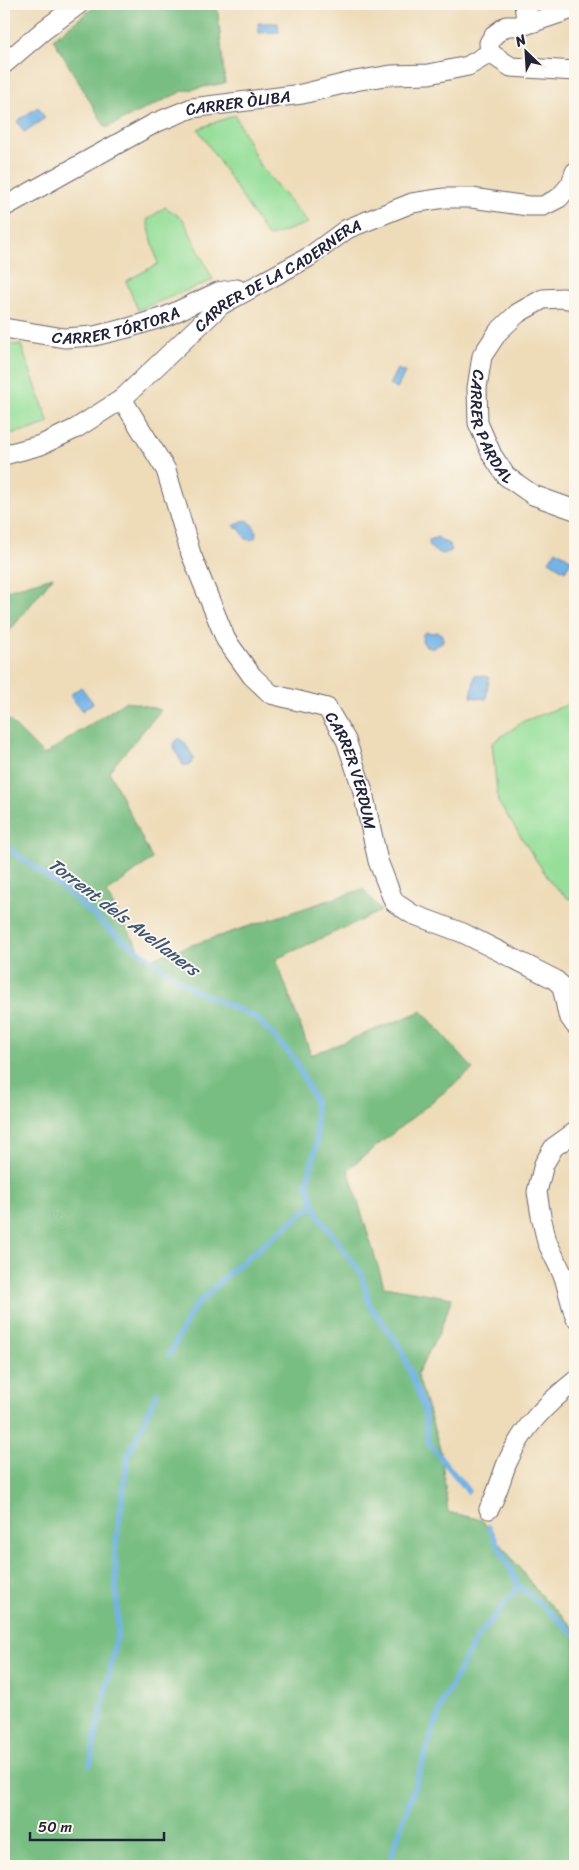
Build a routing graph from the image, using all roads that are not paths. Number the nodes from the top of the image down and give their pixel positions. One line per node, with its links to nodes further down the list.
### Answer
1 (79, 4): 6 (street)
2 (524, 4): 4 (street)
3 (575, 8): 4 (street)
4 (535, 22): 5 (street)
5 (490, 53): 7 (street); 9 (street, CARRER ÒLIBA)
6 (4, 64)
7 (575, 71)
8 (575, 172): 10 (street, CARRER DE LA CADERNERA)
9 (4, 207)
10 (253, 286): 12 (street, CARRER TÓRTORA); 13 (street, CARRER DE LA CADERNERA)
11 (575, 300): 15 (street, CARRER PARDAL)
12 (4, 328)
13 (122, 399): 14 (street, CARRER DE LA CADERNERA); 16 (street, CARRER VERDUM)
14 (4, 455)
15 (575, 510)
16 (575, 1026)
17 (575, 1132): 18 (street)
18 (575, 1317)
19 (575, 1381): 20 (street)
20 (489, 1509)

